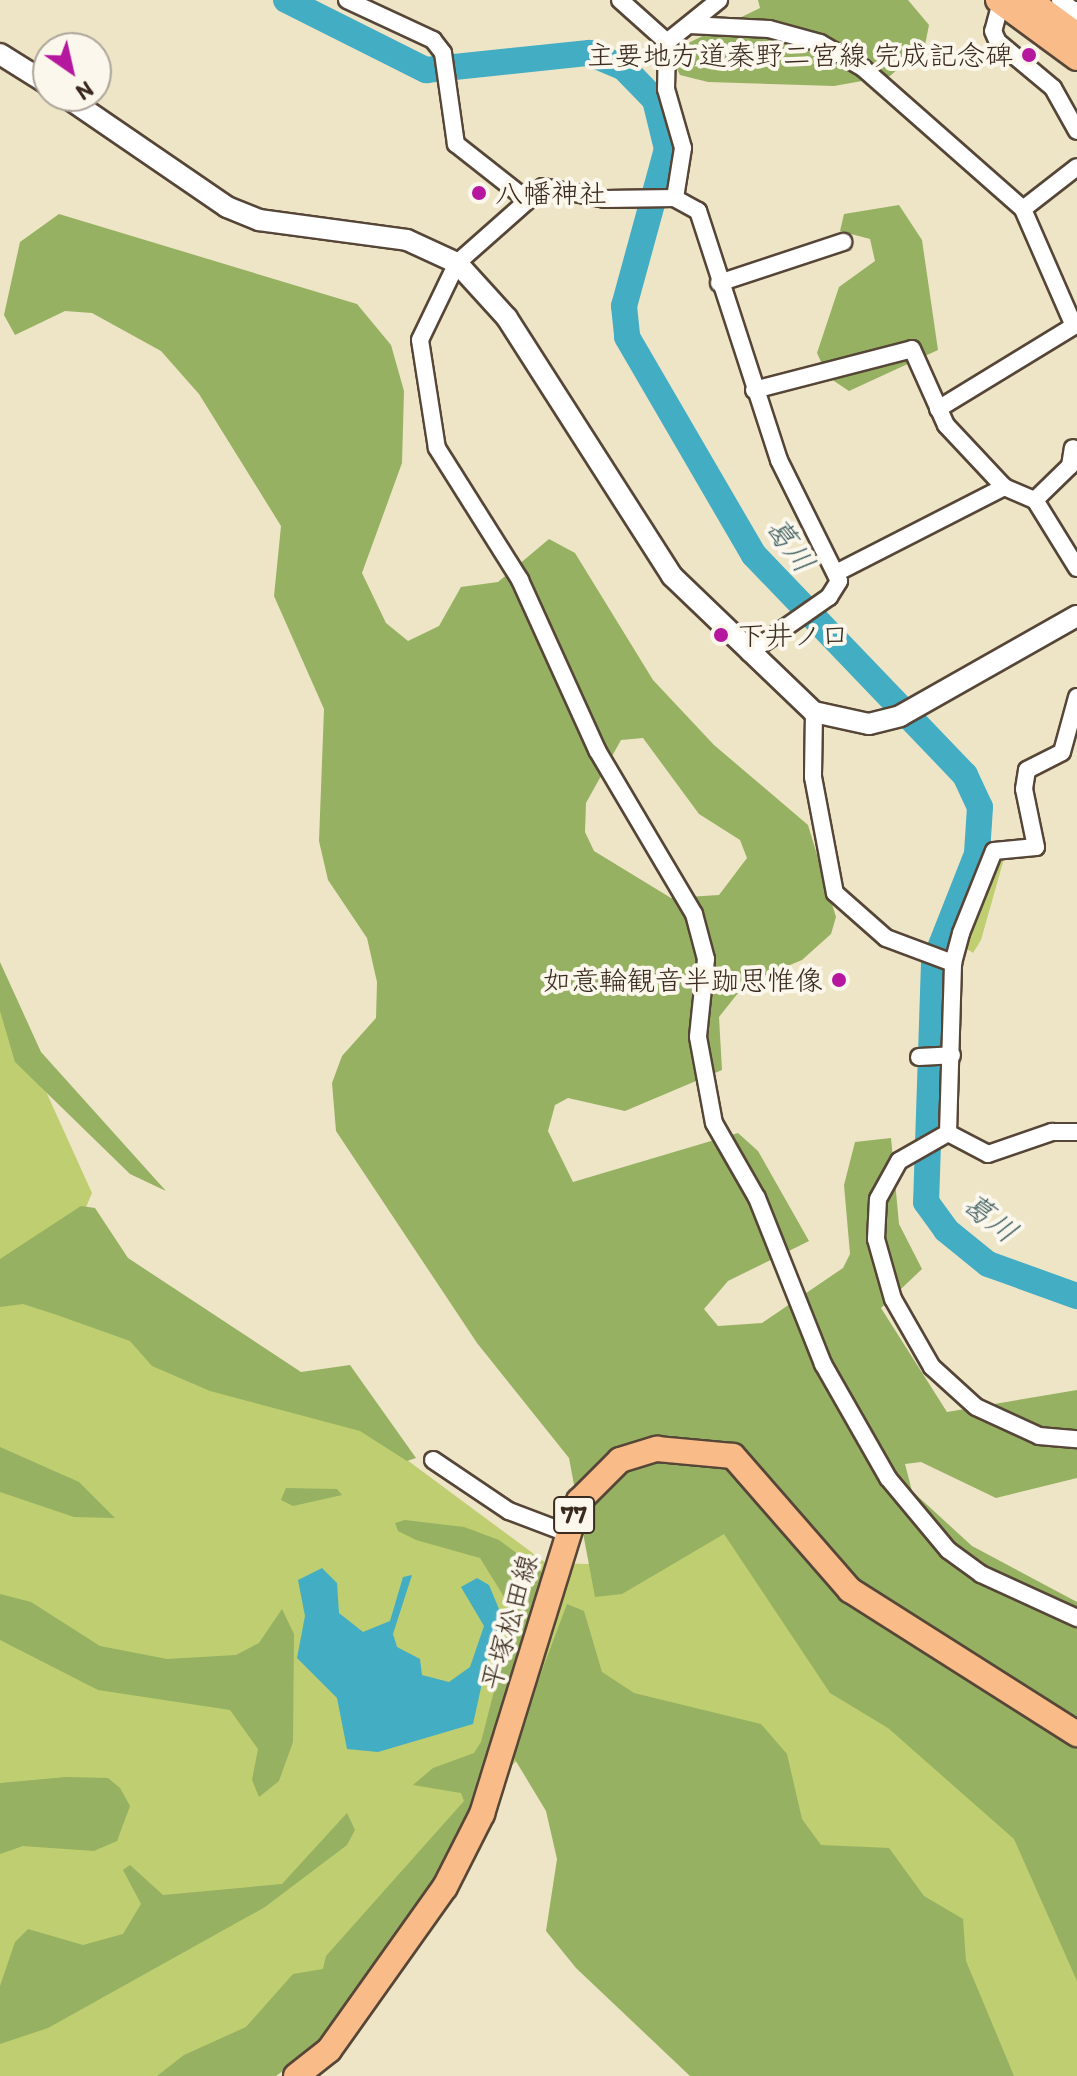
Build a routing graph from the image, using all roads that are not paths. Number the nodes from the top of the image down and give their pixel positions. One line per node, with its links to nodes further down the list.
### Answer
1 (347, 0): 16 (street)
2 (620, 0): 8 (street)
3 (719, 0): 7 (street)
4 (1029, 0): 6 (main road)
5 (1000, 1): 10 (main road); 13 (street)
6 (1070, 16)
7 (689, 25): 8 (street); 17 (street)
8 (667, 42): 15 (street)
9 (0, 54): 11 (street)
10 (1077, 58)
11 (32, 74)
12 (89, 112): 19 (street)
13 (1077, 131)
14 (1077, 167): 17 (street)
15 (674, 198): 16 (street); 20 (street)
16 (526, 199): 19 (street)
17 (1023, 209): 21 (street)
18 (843, 242): 20 (street)
19 (457, 263): 30 (street); 41 (street)
20 (719, 283): 22 (street)
21 (1072, 330): 23 (street)
22 (754, 390): 23 (street); 28 (street)
23 (938, 409): 25 (street)
24 (1073, 448): 26 (street)
25 (1004, 487): 26 (street); 28 (street)
26 (1035, 500): 27 (street)
27 (1077, 568)
28 (836, 573): 30 (street)
29 (1077, 616): 32 (street)
30 (749, 653): 32 (street)
31 (1077, 697): 33 (street)
32 (814, 712): 33 (street)
33 (951, 962): 34 (street)
34 (952, 1055): 35 (street); 37 (street)
35 (919, 1057)
36 (1077, 1132): 37 (street)
37 (943, 1135): 38 (street)
38 (1077, 1439)
39 (433, 1460): 40 (street)
40 (567, 1533): 42 (main road, 平塚松田線 / 77); 43 (main road, 平塚松田線 / 77)
41 (1077, 1618)
42 (1077, 1734)
43 (296, 2076)

